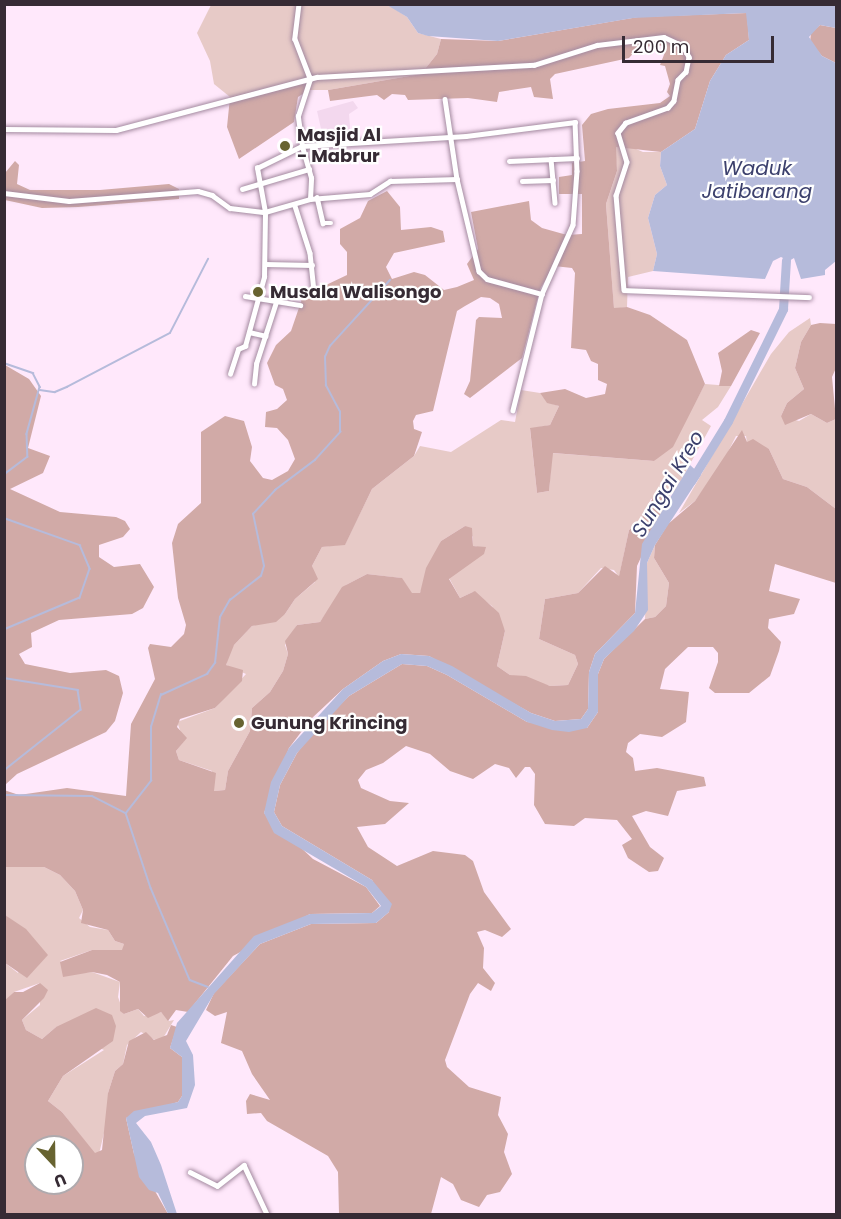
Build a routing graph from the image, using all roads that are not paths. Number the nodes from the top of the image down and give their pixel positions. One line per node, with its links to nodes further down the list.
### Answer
1 (299, 4): 2 (street)
2 (310, 78): 4 (street); 6 (street); 28 (street)
3 (445, 99): 5 (street)
4 (4, 129)
5 (450, 137): 6 (street); 7 (street); 11 (street)
6 (302, 146): 10 (street); 14 (street)
7 (577, 158): 8 (street); 26 (street)
8 (551, 159): 9 (street); 12 (street)
9 (509, 161)
10 (309, 169): 14 (street); 18 (street)
11 (457, 179): 17 (street); 26 (street)
12 (553, 180): 13 (street); 19 (street)
13 (522, 181)
14 (262, 186): 15 (street); 21 (street)
15 (242, 189)
16 (4, 193): 21 (street)
17 (317, 197): 18 (street); 22 (street)
18 (310, 199): 20 (street)
19 (555, 203)
20 (295, 206): 21 (street); 24 (street)
21 (265, 212): 23 (street)
22 (330, 223)
23 (266, 264): 24 (street); 29 (street)
24 (312, 265): 25 (street)
25 (314, 291)
26 (542, 294): 36 (street)
27 (245, 296): 29 (street)
28 (809, 297)
29 (260, 299): 30 (street); 32 (street)
30 (276, 302): 31 (street); 33 (street)
31 (300, 305)
32 (249, 332): 33 (street); 34 (street)
33 (266, 336): 35 (street)
34 (230, 375)
35 (254, 384)
36 (513, 411)
37 (190, 1172): 38 (street)
38 (267, 1215)

